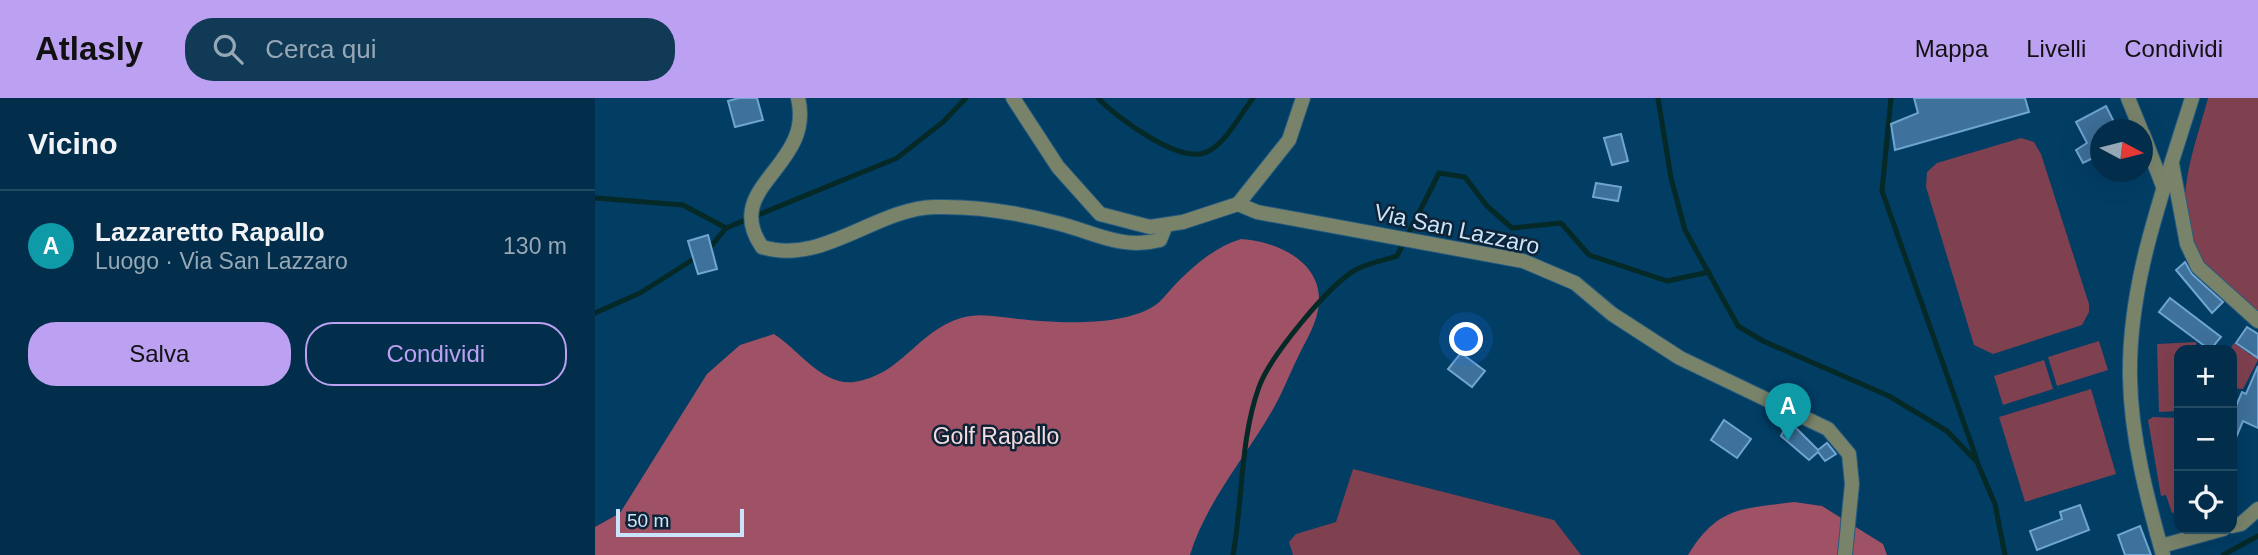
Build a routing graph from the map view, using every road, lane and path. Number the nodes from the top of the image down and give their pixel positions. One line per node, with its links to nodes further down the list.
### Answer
1 (798, 98): 11 (street)
2 (1013, 98): 11 (street)
3 (1303, 98): 10 (street)
4 (2128, 98): 6 (street)
5 (2192, 98): 8 (street)
6 (2137, 119)
7 (2153, 161): 9 (street)
8 (2172, 164): 9 (street); 12 (street)
9 (2164, 190): 16 (street)
10 (1238, 204): 11 (street); 17 (street, Via San Lazzaro)
11 (1166, 225)
12 (2258, 321)
13 (2258, 509): 14 (street)
14 (2237, 524)
15 (2208, 534): 16 (street)
16 (2162, 550)
17 (1845, 555)

